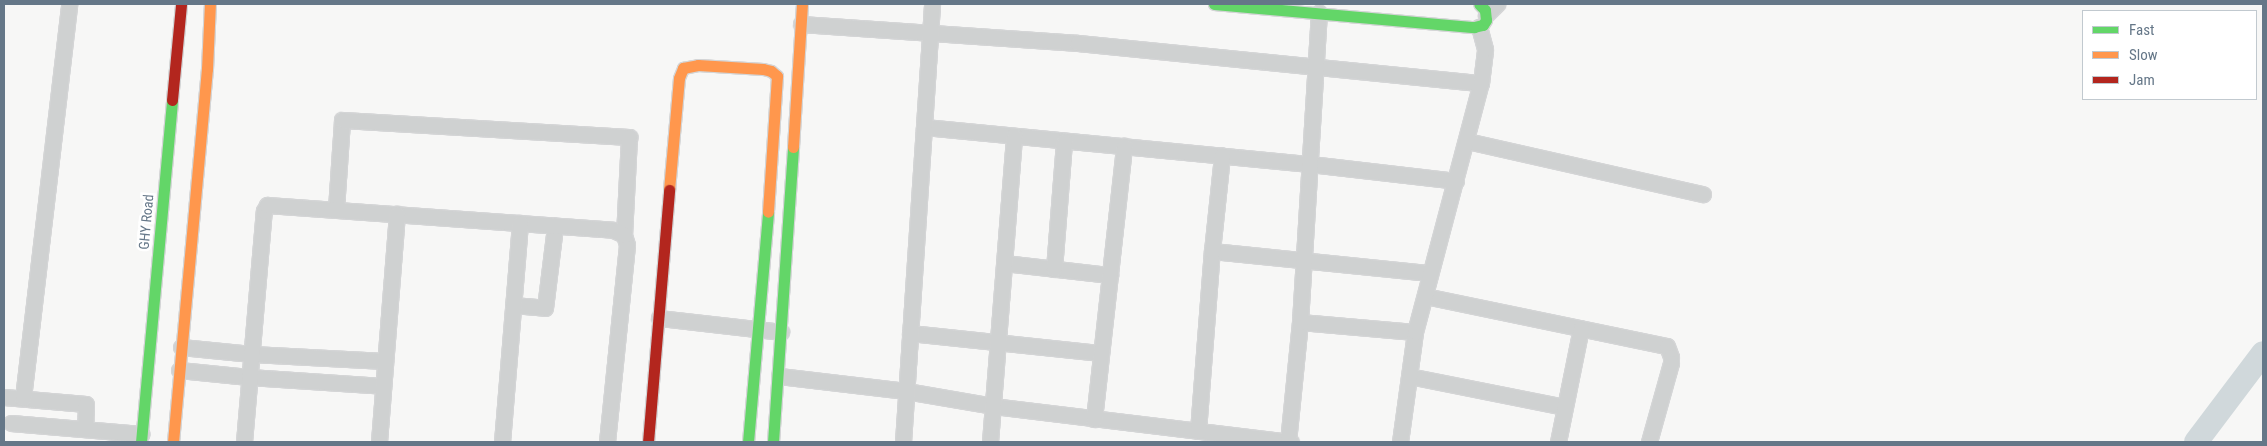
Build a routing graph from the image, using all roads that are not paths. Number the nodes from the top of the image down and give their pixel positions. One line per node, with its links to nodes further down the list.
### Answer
1 (69, 4): 55 (street)
2 (181, 4): 62 (street, GHY Road)
3 (210, 4): 44 (street)
4 (802, 4): 10 (street)
5 (932, 4): 11 (street)
6 (1214, 4): 8 (street)
7 (1497, 4): 9 (street)
8 (1319, 13): 9 (street); 12 (street)
9 (1481, 15): 13 (street)
10 (801, 24): 11 (street); 40 (street)
11 (930, 33): 12 (street); 14 (street)
12 (1316, 66): 13 (street); 20 (street)
13 (1481, 83): 17 (street)
14 (924, 127): 15 (street); 42 (street)
15 (1014, 136): 16 (street); 30 (street)
16 (1064, 141): 18 (street); 31 (street)
17 (1467, 141): 21 (street); 22 (street)
18 (1124, 146): 19 (street); 33 (street)
19 (1222, 156): 20 (street); 28 (street)
20 (1310, 164): 21 (street); 29 (street)
21 (1456, 181): 32 (street)
22 (1703, 194)
23 (336, 209): 24 (street); 27 (street); 46 (street)
24 (397, 214): 25 (street); 47 (street)
25 (520, 223): 26 (street); 35 (street)
26 (555, 226): 27 (street); 35 (street)
27 (624, 235): 67 (street)
28 (1212, 251): 29 (street); 61 (street)
29 (1303, 258): 32 (street); 37 (street)
30 (1004, 263): 31 (street); 43 (street)
31 (1054, 269): 33 (street)
32 (1430, 273): 34 (street)
33 (1110, 275): 45 (street)
34 (1424, 296): 38 (street); 41 (street)
35 (513, 305): 66 (street)
36 (659, 318): 39 (street); 39 (street); 68 (street)
37 (1300, 322): 41 (street); 73 (street)
38 (1581, 328): 57 (street); 76 (street)
39 (758, 329): 40 (street); 69 (street)
40 (781, 332): 49 (street)
41 (1415, 332): 50 (street)
42 (910, 333): 43 (street); 53 (street)
43 (998, 342): 45 (street); 56 (street)
44 (181, 346): 46 (street); 48 (street)
45 (1101, 353): 58 (street)
46 (252, 354): 47 (street); 51 (street)
47 (385, 361): 52 (street)
48 (178, 370): 51 (street); 63 (street)
49 (778, 376): 53 (street); 70 (street)
50 (1409, 376): 57 (street); 74 (street)
51 (249, 377): 52 (street); 64 (street)
52 (383, 386): 65 (street)
53 (906, 391): 56 (street); 71 (street)
54 (4, 397): 55 (street)
55 (23, 398): 60 (street)
56 (993, 406): 58 (street); 72 (street)
57 (1564, 407): 75 (street)
58 (1094, 419): 61 (street)
59 (11, 423): 60 (street)
60 (85, 429): 62 (street)
61 (1198, 431): 73 (street)
62 (142, 438)
63 (173, 442)
64 (244, 442)
65 (380, 442)
66 (502, 442)
67 (607, 442)
68 (648, 442)
69 (748, 442)
70 (773, 442)
71 (903, 442)
72 (990, 442)
73 (1289, 442)
74 (1400, 442)
75 (1558, 442)
76 (1649, 442)

